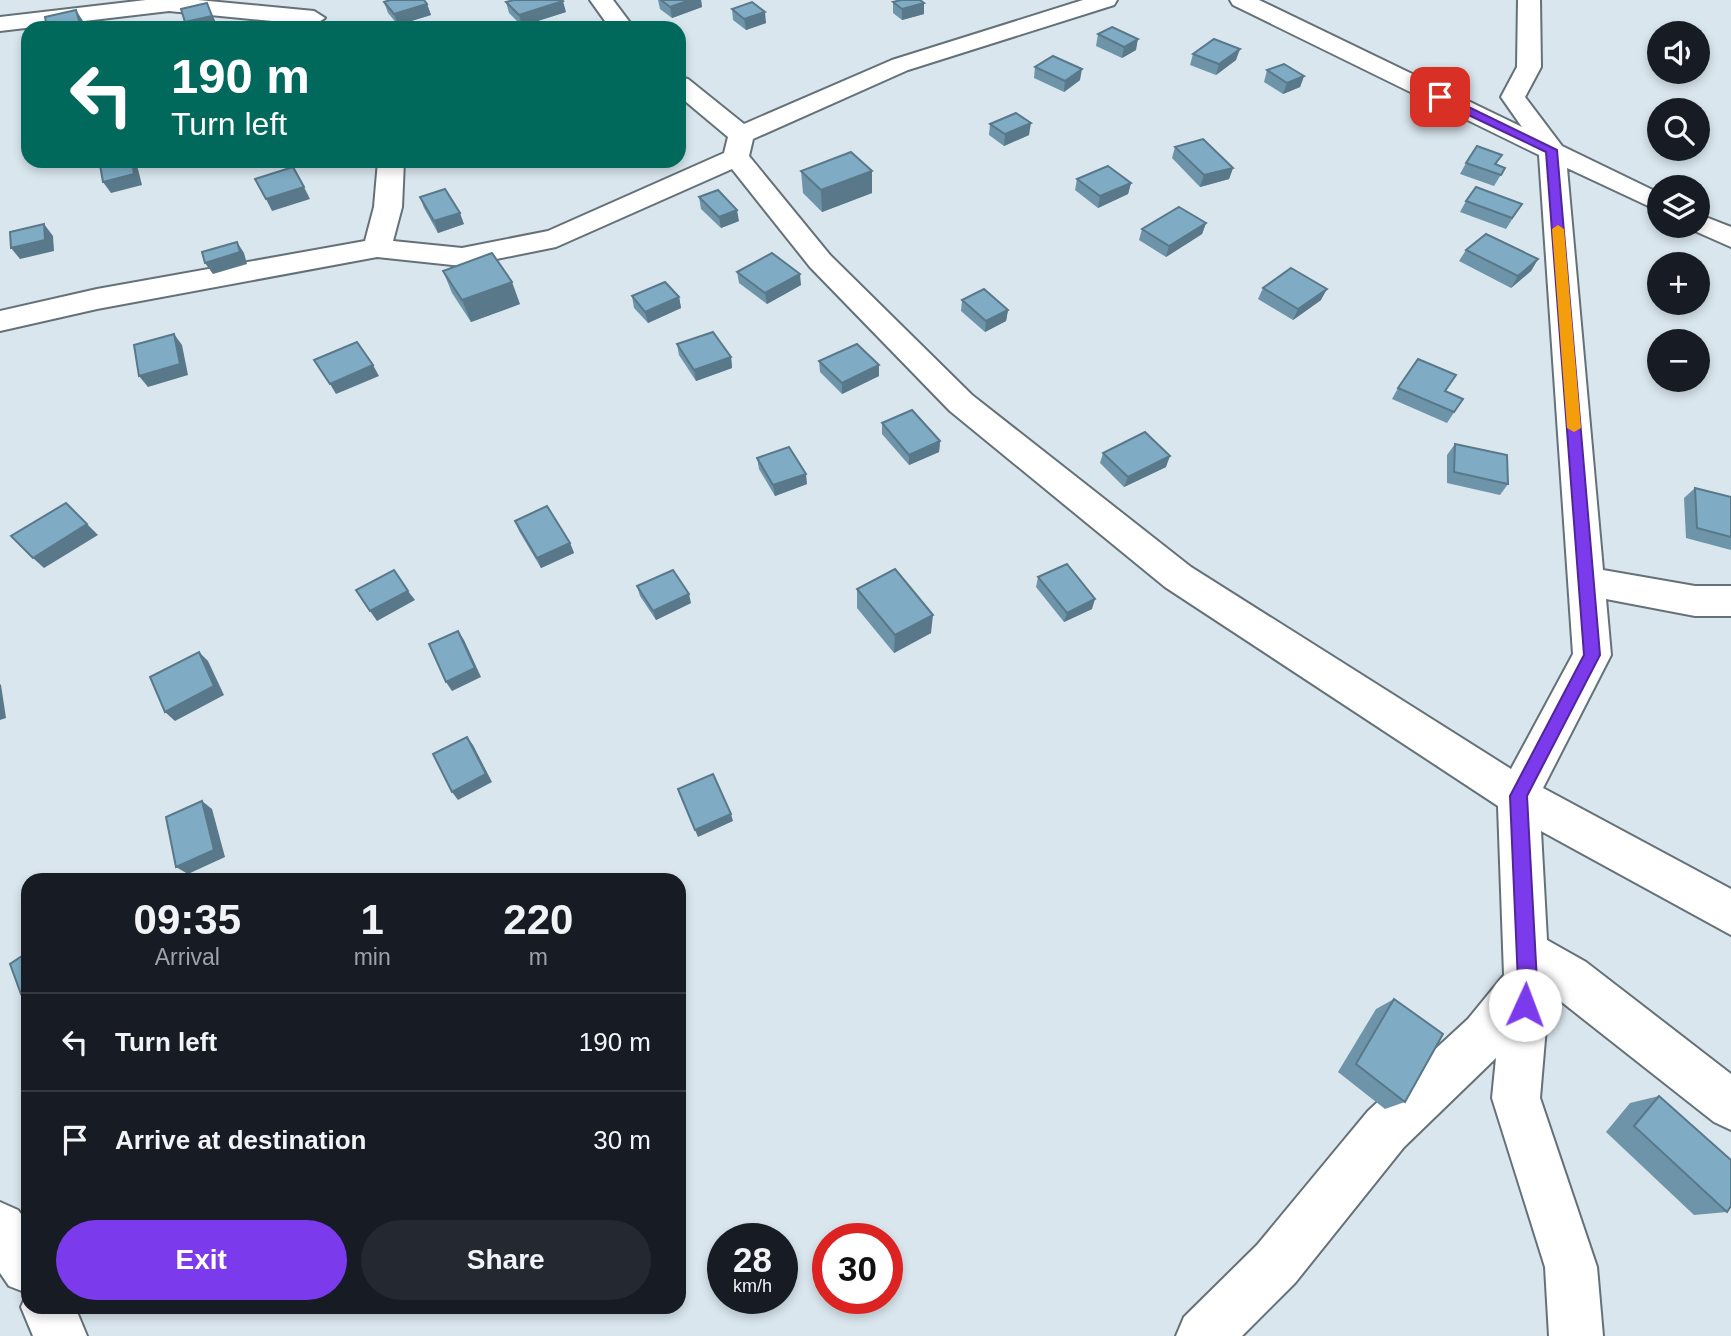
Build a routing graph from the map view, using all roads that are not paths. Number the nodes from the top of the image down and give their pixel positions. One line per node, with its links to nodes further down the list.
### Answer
1 (601, 0): 7 (street)
2 (1106, 0): 11 (street)
3 (1241, 0): 12 (street)
4 (1529, 0): 12 (street)
5 (314, 15): 6 (street)
6 (25, 21)
7 (617, 21)
8 (21, 22): 9 (street)
9 (0, 24)
10 (686, 91): 11 (street)
11 (738, 146): 17 (street); 21 (street)
12 (1552, 150): 14 (street); 19 (street)
13 (390, 168): 17 (street)
14 (1647, 197)
15 (1710, 228): 16 (street)
16 (1731, 238)
17 (377, 248): 18 (street)
18 (0, 321)
19 (1586, 581): 20 (street); 21 (street)
20 (1731, 601)
21 (1518, 796): 22 (street); 23 (street)
22 (1731, 913)
23 (1526, 967): 24 (street); 29 (street); 30 (street)
24 (1731, 1105)
25 (0, 1228): 26 (street)
26 (21, 1257)
27 (51, 1314): 28 (street)
28 (60, 1336)
29 (1203, 1336)
30 (1576, 1336)

